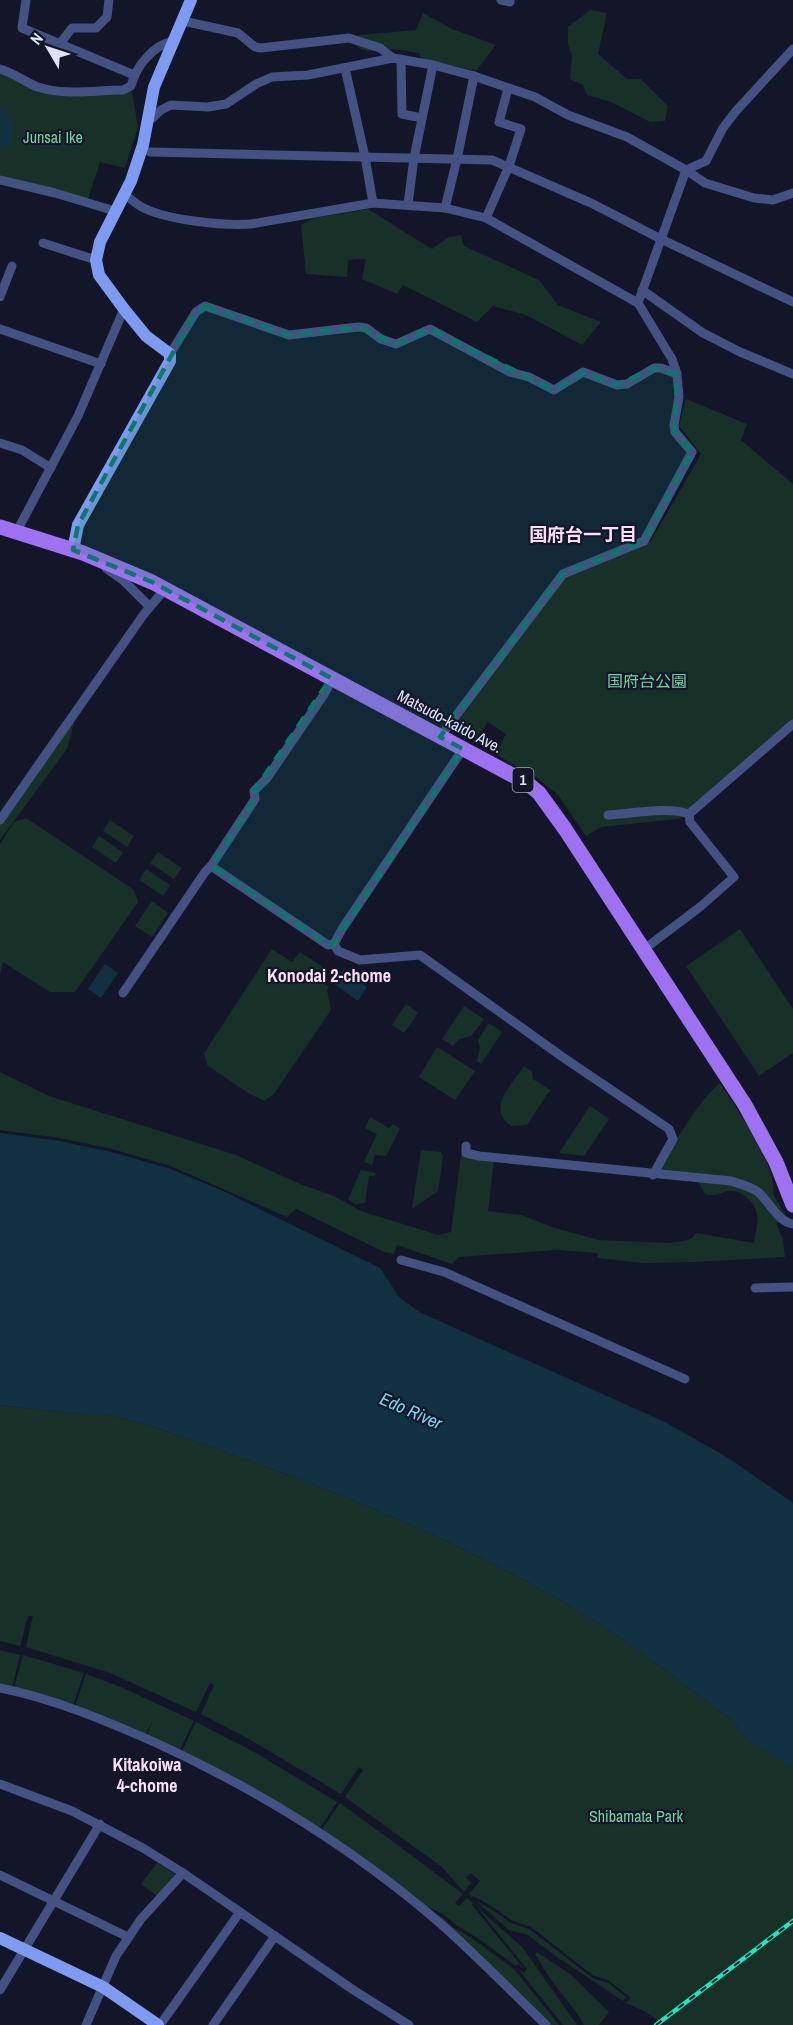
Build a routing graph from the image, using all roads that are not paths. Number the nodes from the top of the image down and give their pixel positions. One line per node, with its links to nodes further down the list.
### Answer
1 (26, 0): 8 (street)
2 (109, 0): 8 (street)
3 (191, 0): 6 (street)
4 (501, 0): 5 (street)
5 (510, 0)
6 (183, 21): 7 (street); 10 (street)
7 (174, 40): 14 (street); 18 (street)
8 (59, 45): 14 (street)
9 (793, 49): 24 (street)
10 (397, 59): 11 (street); 12 (street); 17 (street)
11 (433, 65): 15 (street); 17 (street)
12 (345, 68): 18 (street); 20 (street)
13 (0, 69): 14 (street)
14 (134, 75)
15 (474, 76): 16 (street); 22 (street)
16 (508, 88): 23 (street); 24 (street)
17 (422, 118): 21 (street)
18 (146, 124): 27 (street)
19 (150, 152): 20 (street)
20 (365, 157): 21 (street); 28 (street)
21 (414, 158): 22 (street); 29 (street)
22 (457, 159): 23 (street); 30 (street)
23 (510, 166): 32 (street); 33 (street)
24 (686, 170): 26 (street); 33 (street)
25 (0, 180): 31 (street)
26 (793, 193)
27 (125, 195): 28 (street); 31 (street)
28 (372, 203): 29 (street)
29 (408, 204): 30 (street)
30 (445, 208): 32 (street)
31 (115, 211): 35 (street)
32 (486, 218): 40 (street)
33 (661, 239): 37 (street); 39 (street)
34 (43, 243): 35 (street)
35 (96, 260): 41 (street)
36 (12, 266): 38 (street)
37 (642, 290): 40 (street); 46 (street)
38 (0, 294)
39 (793, 302)
40 (638, 303): 45 (street)
41 (124, 309): 43 (street); 44 (street)
42 (0, 328): 44 (street)
43 (170, 354): 45 (street); 51 (street)
44 (101, 364): 48 (street)
45 (677, 374): 56 (street)
46 (793, 374)
47 (0, 443): 48 (street)
48 (51, 468): 50 (street)
49 (0, 527): 50 (main road, Matsudo-kaido Ave. / 1)
50 (17, 531): 51 (main road, Matsudo-kaido Ave. / 1)
51 (78, 551): 52 (main road, Matsudo-kaido Ave. / 1); 53 (street)
52 (165, 589): 53 (street); 54 (main road, Matsudo-kaido Ave. / 1)
53 (149, 606): 60 (street)
54 (332, 679): 56 (main road, Matsudo-kaido Ave. / 1); 61 (street)
55 (793, 724): 58 (street)
56 (440, 737): 57 (main road, Matsudo-kaido Ave. / 1)
57 (463, 749): 62 (street); 63 (main road, Matsudo-kaido Ave. / 1)
58 (689, 814): 59 (street); 63 (street)
59 (608, 815)
60 (0, 820)
61 (211, 866): 62 (street); 64 (street)
62 (334, 944): 66 (street)
63 (643, 950): 67 (main road, Matsudo-kaido Ave. / 1)
64 (123, 993)
65 (465, 1146): 66 (street)
66 (653, 1174): 68 (street)
67 (792, 1198)
68 (793, 1224)
69 (401, 1260): 72 (street)
70 (793, 1287): 71 (street)
71 (755, 1288)
72 (685, 1379)
73 (0, 1688): 91 (street)
74 (0, 1784): 75 (street)
75 (100, 1824): 76 (street); 78 (street)
76 (183, 1873): 79 (street); 80 (street)
77 (0, 1875): 78 (street)
78 (54, 1900): 80 (street); 83 (street)
79 (240, 1912): 81 (street); 88 (street)
80 (128, 1936): 84 (street)
81 (276, 1936): 86 (street); 89 (street)
82 (0, 1938): 83 (street)
83 (24, 1949): 84 (street); 85 (street)
84 (103, 1987): 87 (street); 88 (street)
85 (0, 1990)
86 (398, 2022): 90 (street)
87 (86, 2025)
88 (159, 2025)
89 (213, 2025)
90 (409, 2025)
91 (546, 2025)

